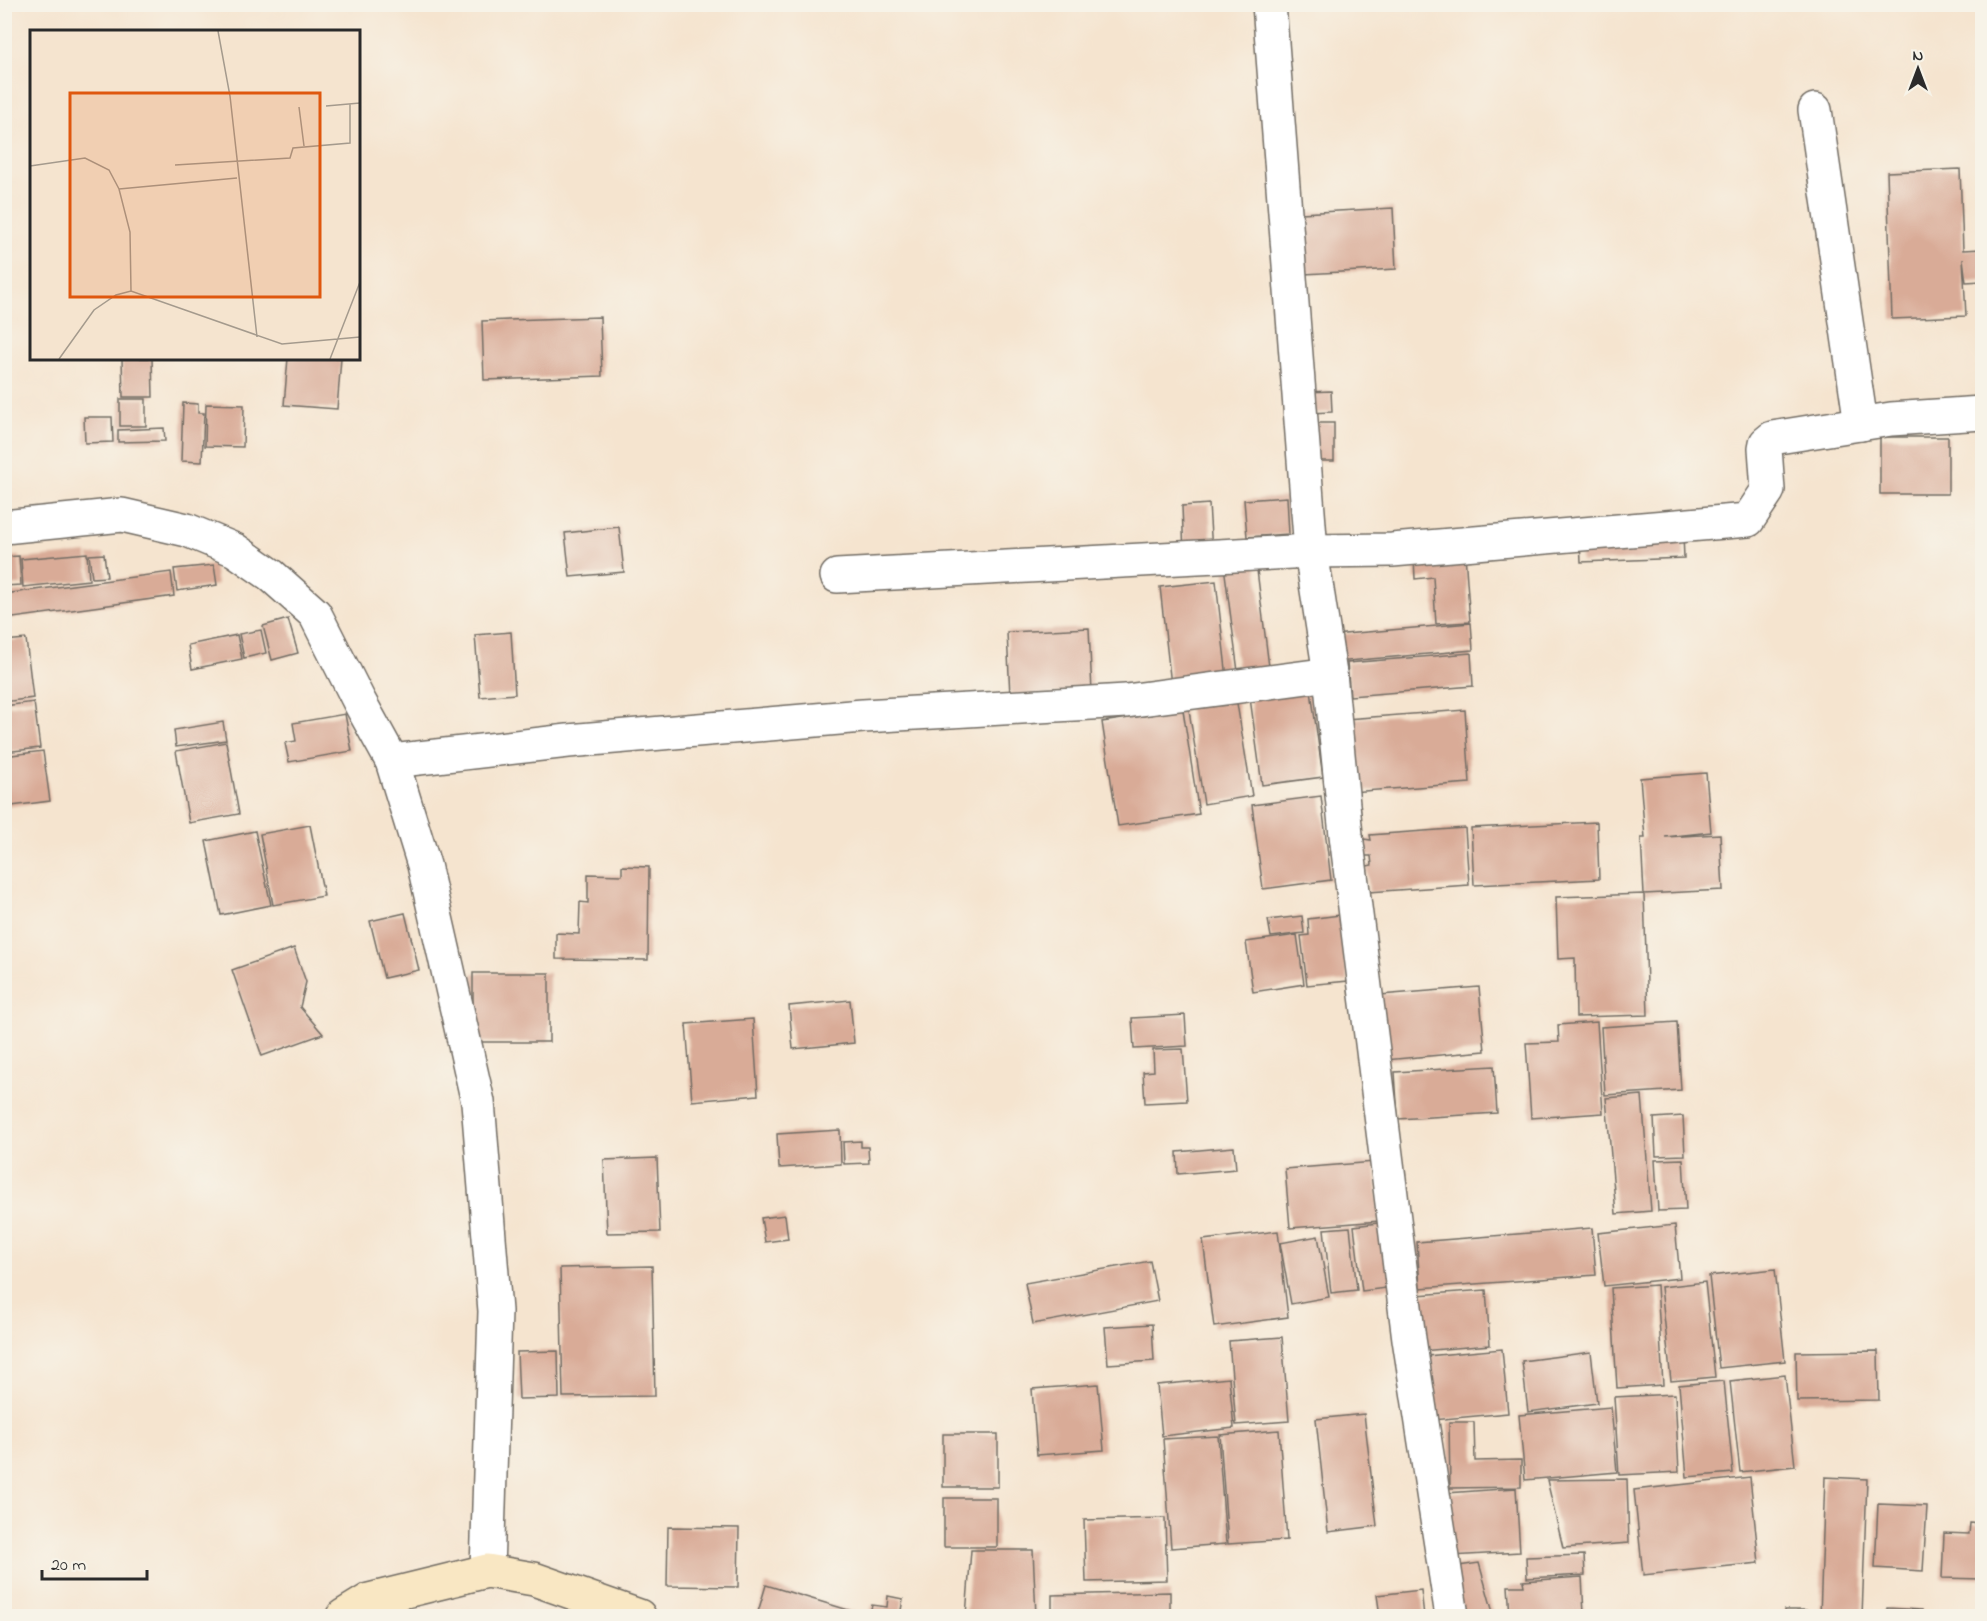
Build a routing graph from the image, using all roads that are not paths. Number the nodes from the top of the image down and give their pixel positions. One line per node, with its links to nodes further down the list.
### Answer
1 (1269, 4): 6 (street)
2 (1815, 110): 4 (street)
3 (1983, 412): 4 (street)
4 (1861, 424): 6 (street)
5 (4, 527): 9 (street)
6 (1311, 551): 7 (street); 8 (street)
7 (837, 576)
8 (1330, 674): 9 (street); 13 (street)
9 (393, 760): 10 (street)
10 (488, 1571): 11 (main road); 12 (main road)
11 (343, 1617)
12 (639, 1617)
13 (1452, 1617)

